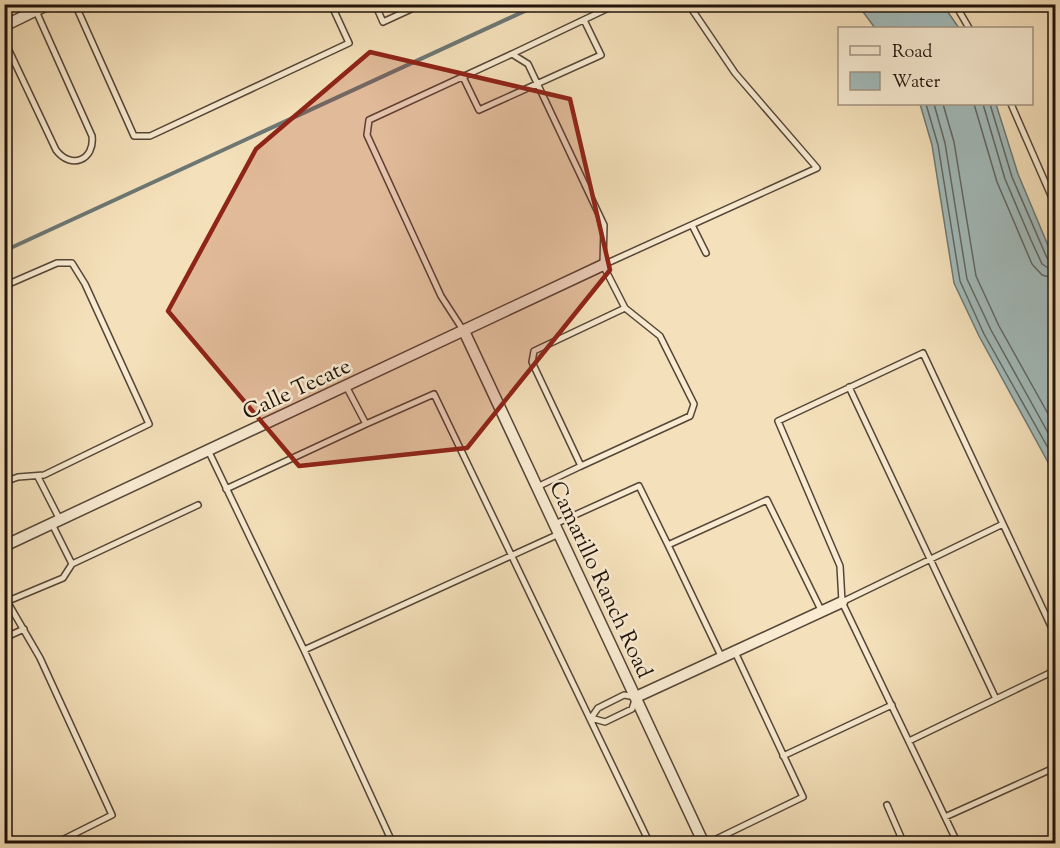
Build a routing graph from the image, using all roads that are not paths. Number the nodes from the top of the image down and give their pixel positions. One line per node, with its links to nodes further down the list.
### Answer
1 (49, 4): 9 (street)
2 (75, 4): 3 (lane)
3 (331, 4)
4 (375, 4): 5 (lane)
5 (422, 4)
6 (617, 4): 10 (lane)
7 (683, 4): 19 (lane)
8 (955, 4): 12 (lane)
9 (36, 11): 11 (street); 13 (lane)
10 (584, 20): 14 (lane); 16 (lane)
11 (4, 26)
12 (968, 27)
13 (4, 40)
14 (512, 54): 15 (lane); 16 (lane)
15 (463, 76): 16 (lane); 24 (lane)
16 (537, 84): 21 (lane)
17 (1011, 105): 18 (lane)
18 (1056, 207)
19 (692, 225): 20 (lane); 21 (lane)
20 (706, 253)
21 (603, 265): 23 (lane); 24 (street, Calle Tecate)
22 (4, 286): 30 (lane)
23 (625, 308): 29 (lane); 29 (lane)
24 (464, 331): 25 (street, Calle Tecate); 32 (street, Camarillo Ranch Road)
25 (346, 386): 27 (lane); 28 (street, Calle Tecate)
26 (849, 387): 36 (lane); 41 (lane); 44 (lane)
27 (366, 424): 33 (lane); 40 (lane)
28 (208, 450): 33 (lane); 35 (street, Calle Tecate)
29 (581, 466): 32 (lane)
30 (38, 477): 31 (lane); 35 (lane)
31 (4, 483)
32 (537, 487): 37 (street, Camarillo Ranch Road)
33 (226, 489): 49 (lane)
34 (198, 505): 42 (lane)
35 (56, 522): 39 (street, Calle Tecate); 42 (lane)
36 (1003, 524): 41 (lane); 47 (lane)
37 (557, 529): 38 (lane); 40 (lane); 53 (street, Camarillo Ranch Road)
38 (668, 545): 45 (lane); 51 (lane)
39 (4, 546)
40 (513, 555): 49 (lane); 56 (lane)
41 (931, 559): 44 (lane); 54 (lane)
42 (72, 564): 43 (lane)
43 (6, 599): 46 (lane)
44 (842, 602): 45 (street); 55 (lane)
45 (822, 612): 50 (street)
46 (24, 629): 48 (lane); 62 (lane)
47 (1056, 637)
48 (4, 638)
49 (304, 650): 63 (lane)
50 (735, 652): 51 (street); 58 (lane)
51 (722, 658): 53 (street)
52 (1056, 670): 54 (lane)
53 (636, 697): 56 (lane); 56 (lane); 65 (street, Camarillo Ranch Road)
54 (996, 699): 57 (lane)
55 (892, 705): 57 (lane); 58 (lane)
56 (591, 718): 64 (lane)
57 (909, 741): 61 (lane)
58 (783, 756): 65 (lane)
59 (1056, 767): 61 (lane)
60 (886, 805): 66 (lane)
61 (945, 817): 67 (lane)
62 (54, 843)
63 (393, 843)
64 (650, 843)
65 (705, 843)
66 (904, 843)
67 (960, 843)

